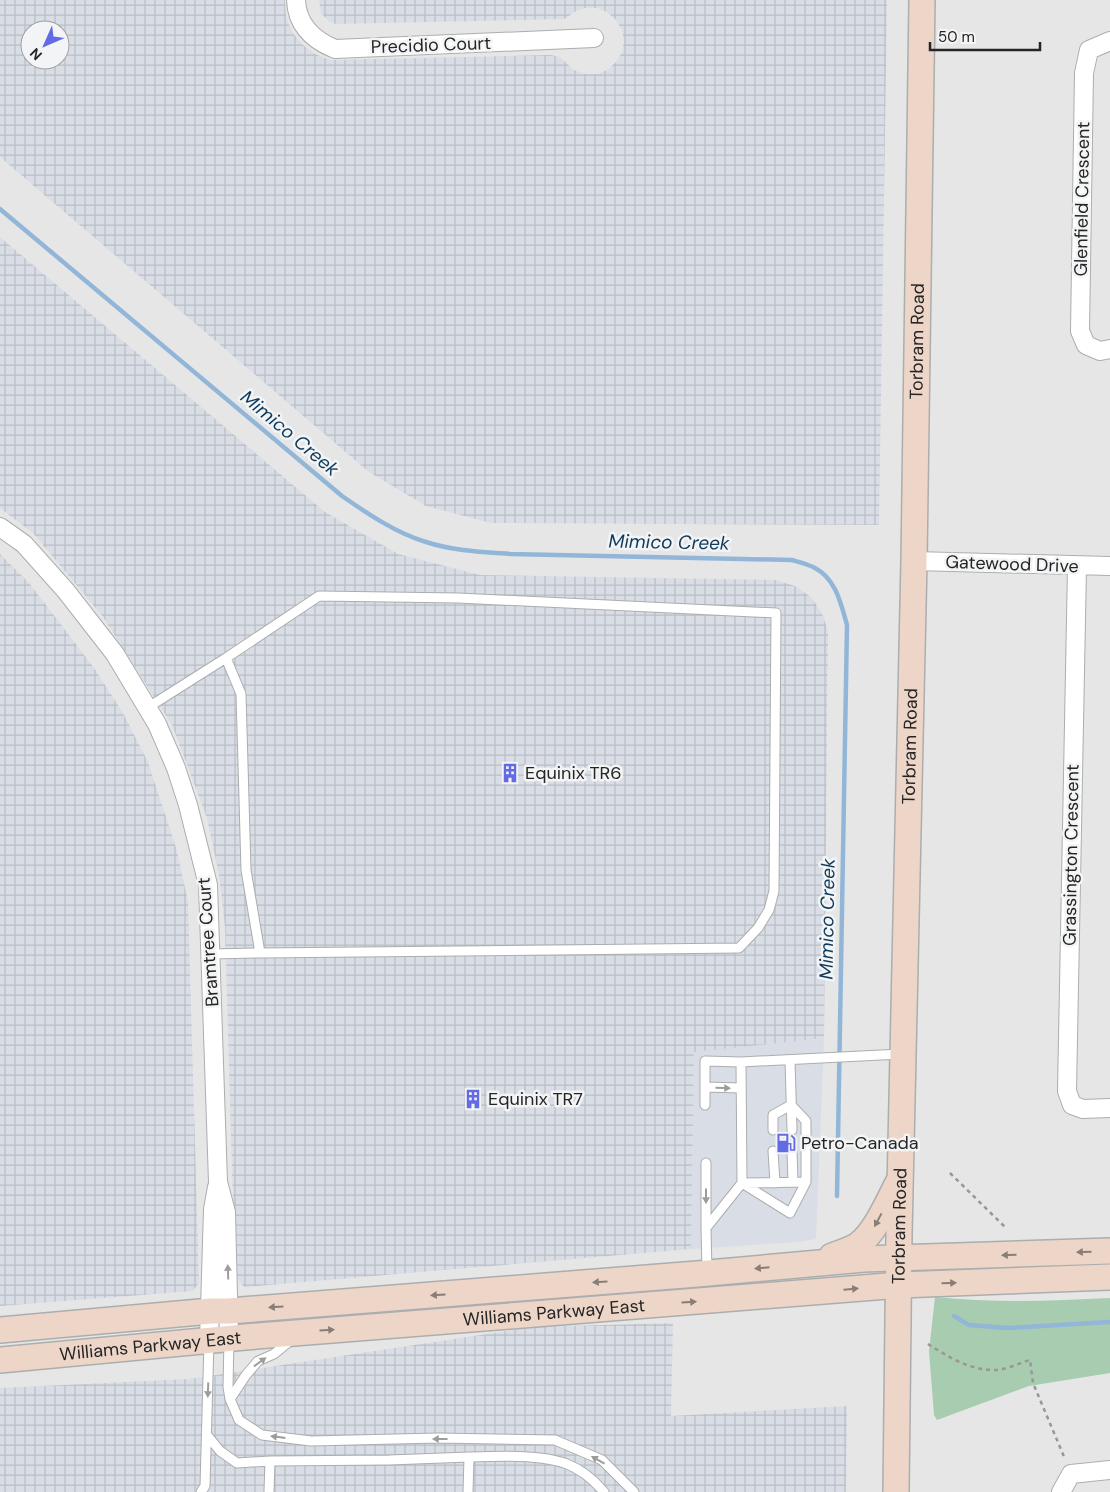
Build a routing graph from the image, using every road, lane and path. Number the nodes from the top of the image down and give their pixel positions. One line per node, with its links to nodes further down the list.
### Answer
1 (296, 0): 3 (street, Precidio Court)
2 (922, 0): 7 (main road, Torbram Road)
3 (594, 38)
4 (1110, 42): 5 (street, Glenfield Crescent)
5 (1110, 349)
6 (0, 526): 11 (street, Bramtree Court)
7 (914, 561): 8 (street, Gatewood Drive); 14 (main road, Torbram Road)
8 (1076, 566): 9 (street, Gatewood Drive); 21 (street, Grassington Crescent)
9 (1110, 566)
10 (226, 658): 11 (lane); 12 (lane); 12 (lane)
11 (147, 708): 13 (street, Bramtree Court)
12 (260, 953): 13 (lane)
13 (211, 954): 41 (street, Bramtree Court)
14 (904, 1054): 15 (lane); 28 (main road, Torbram Road)
15 (790, 1060): 16 (lane); 20 (lane)
16 (741, 1062): 17 (lane); 18 (lane)
17 (705, 1087): 18 (lane, one-way to 18); 19 (lane)
18 (741, 1088): 32 (lane)
19 (706, 1105)
20 (791, 1105): 22 (lane); 23 (lane); 31 (lane)
21 (1110, 1108)
22 (773, 1130)
23 (792, 1130)
24 (773, 1151): 29 (lane)
25 (792, 1152): 30 (lane)
26 (706, 1163): 33 (lane, one-way to 33)
27 (950, 1173): 34 (path)
28 (901, 1177): 36 (main road, Torbram Road); 37 (main road, one-way to 37)
29 (775, 1182): 30 (lane); 32 (lane)
30 (793, 1182): 31 (lane)
31 (806, 1182): 32 (lane)
32 (742, 1183): 33 (lane)
33 (706, 1228): 38 (lane)
34 (1006, 1228)
35 (1110, 1251): 36 (main road, Williams Parkway East, one-way to 36)
36 (899, 1259): 37 (main road, Williams Parkway East); 40 (main road, Torbram Road)
37 (810, 1264): 38 (main road, Williams Parkway East, one-way to 38)
38 (707, 1273): 41 (main road, Williams Parkway East, one-way to 41)
39 (1110, 1277): 40 (main road, Williams Parkway East, one-way to 39)
40 (900, 1285): 43 (main road, Williams Parkway East, one-way to 40); 58 (main road, Torbram Road)
41 (220, 1311): 42 (main road, Williams Parkway East); 44 (street, Bramtree Court)
42 (0, 1330)
43 (300, 1332): 44 (main road, Williams Parkway East); 47 (lane, one-way to 43)
44 (219, 1340): 46 (main road, Williams Parkway East); 47 (lane); 48 (lane, one-way to 48)
45 (928, 1344): 52 (path)
46 (0, 1360)
47 (230, 1399): 57 (lane, one-way to 47)
48 (207, 1434): 50 (lane); 53 (lane)
49 (469, 1457): 50 (lane); 55 (lane); 56 (lane)
50 (270, 1461): 54 (lane)
51 (1110, 1470): 52 (street)
52 (1071, 1474): 59 (street)
53 (204, 1490)
54 (269, 1492)
55 (468, 1492)
56 (604, 1492)
57 (634, 1492)
58 (896, 1492)
59 (1061, 1492)

